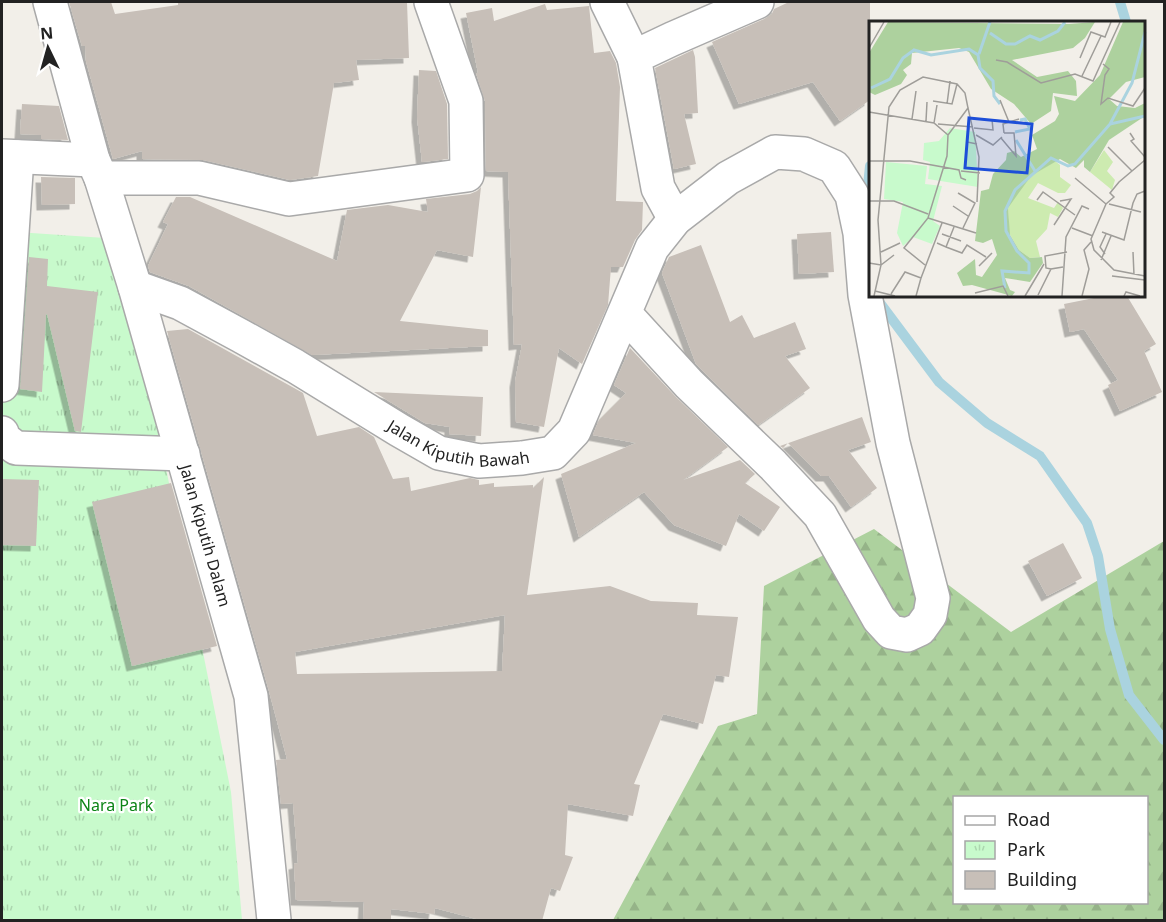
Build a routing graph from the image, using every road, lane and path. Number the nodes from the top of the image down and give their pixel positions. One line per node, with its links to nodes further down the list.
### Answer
1 (50, 2): 7 (street, Jalan Kiputih Dalam)
2 (431, 2): 7 (street)
3 (607, 2): 5 (street)
4 (742, 4): 5 (street)
5 (634, 57): 8 (street)
6 (9, 157): 7 (street); 11 (street)
7 (97, 169): 9 (street, Jalan Kiputih Dalam)
8 (675, 219): 10 (street, Jalan Kiputih Bawah); 10 (street, Jalan Kiputih Bawah)
9 (135, 287): 10 (street, Jalan Kiputih Bawah); 13 (street, Jalan Kiputih Dalam)
10 (625, 314)
11 (2, 385)
12 (2, 433): 13 (street)
13 (183, 454): 14 (street, Jalan Kiputih Dalam)
14 (274, 921)

